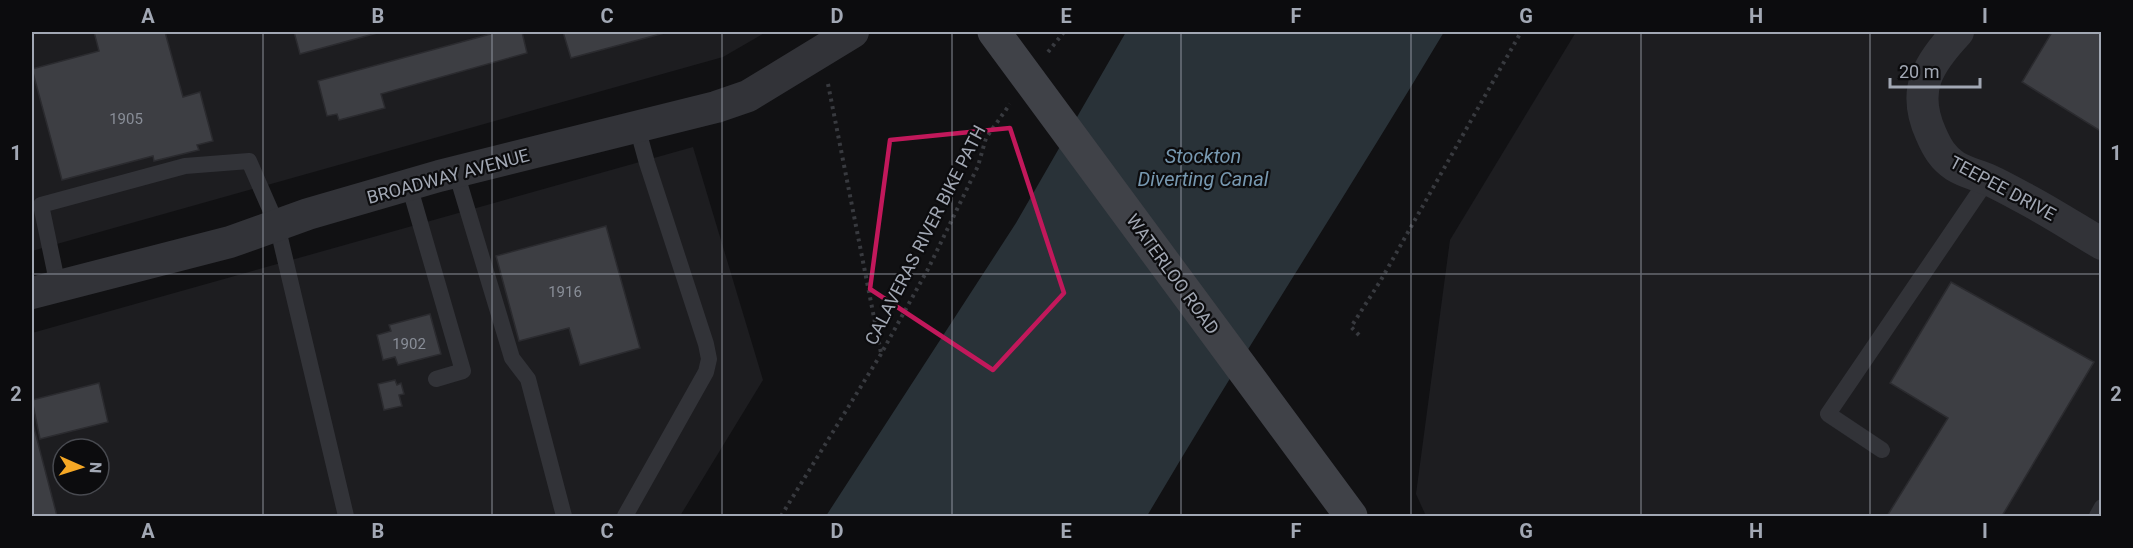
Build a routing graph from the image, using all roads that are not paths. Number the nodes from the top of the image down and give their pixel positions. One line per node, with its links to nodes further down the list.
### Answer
1 (853, 32): 4 (street, BROADWAY AVENUE)
2 (994, 32): 17 (main road, WATERLOO ROAD)
3 (1958, 32): 6 (street, TEEPEE DRIVE)
4 (638, 127): 5 (street, BROADWAY AVENUE); 16 (lane)
5 (456, 172): 7 (street, BROADWAY AVENUE); 15 (lane)
6 (1988, 179): 9 (street, TEEPEE DRIVE); 12 (lane)
7 (409, 185): 8 (street, BROADWAY AVENUE); 11 (lane)
8 (277, 225): 10 (street, BROADWAY AVENUE); 10 (lane); 14 (lane)
9 (2102, 244)
10 (45, 290)
11 (436, 379)
12 (1882, 450)
13 (2102, 507): 18 (lane)
14 (346, 516)
15 (564, 516)
16 (625, 516)
17 (1350, 516)
18 (2097, 516)

